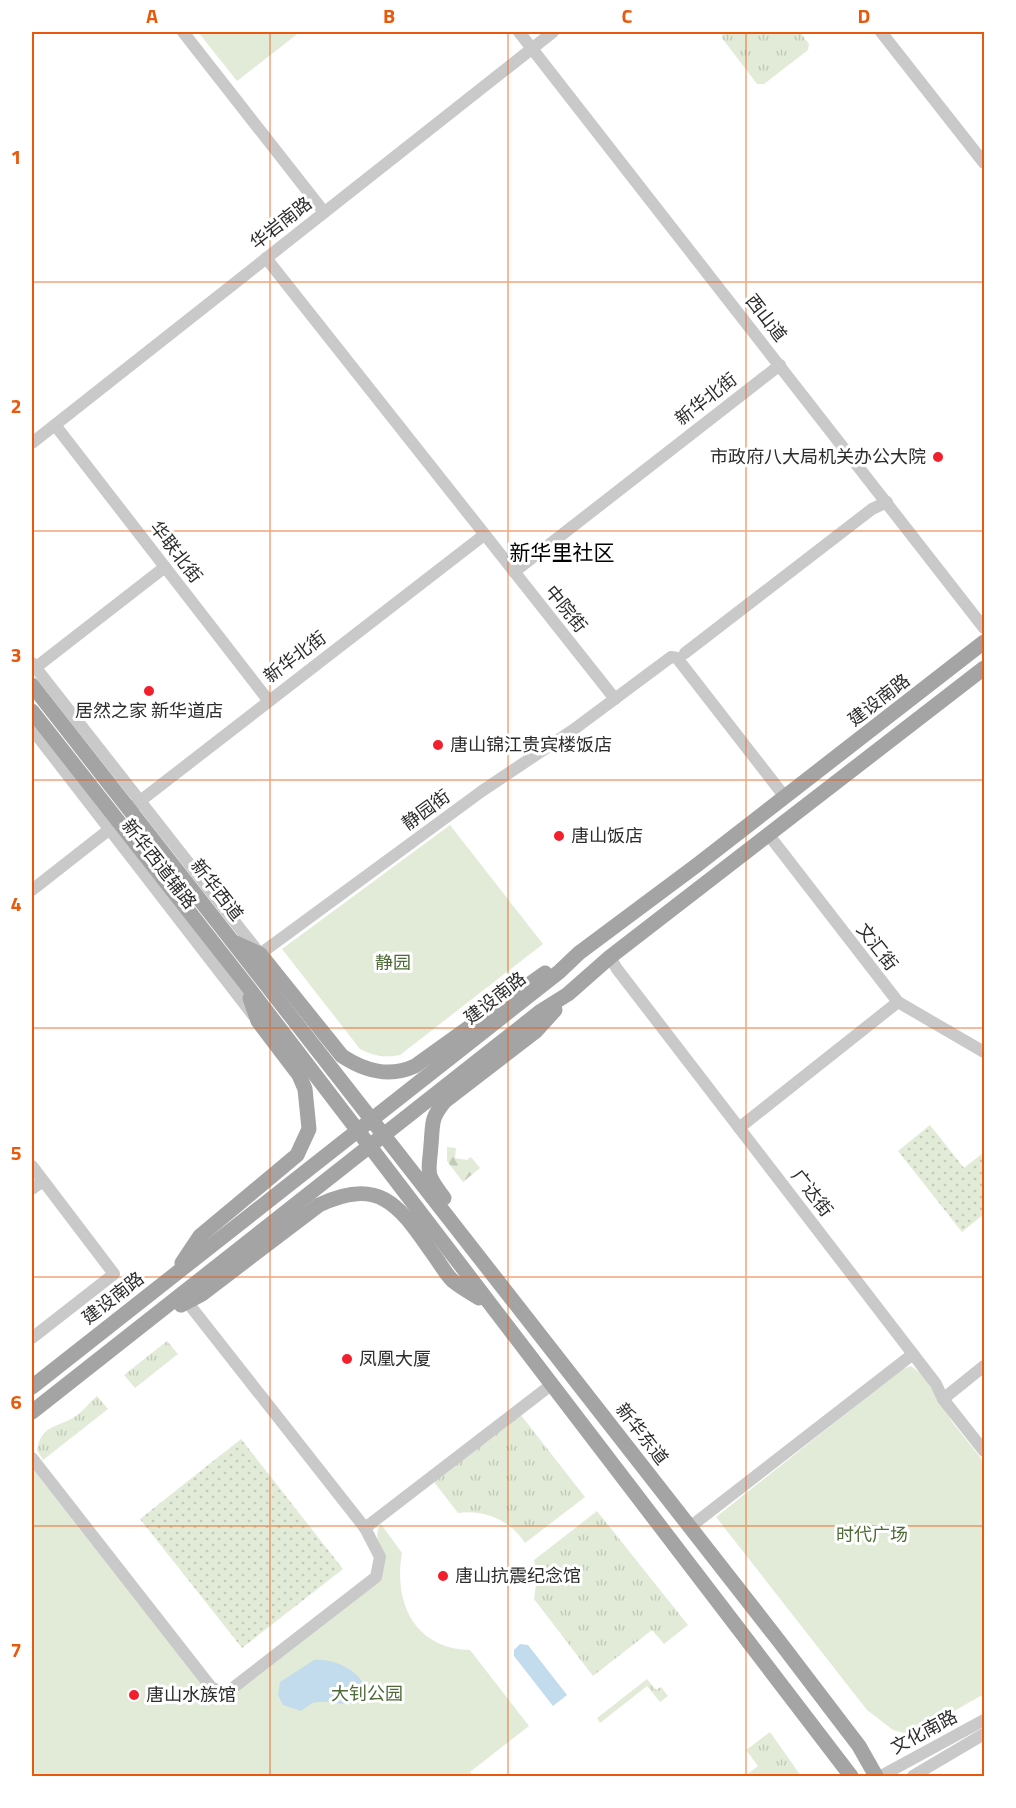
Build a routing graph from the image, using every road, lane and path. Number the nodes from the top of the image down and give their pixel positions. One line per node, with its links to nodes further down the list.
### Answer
1 (183, 32): 7 (street)
2 (519, 32): 5 (street, 西山道)
3 (553, 32): 5 (street, 华岩南路)
4 (881, 32): 6 (street)
5 (532, 48): 7 (street, 华岩南路); 9 (street, 西山道)
6 (984, 163)
7 (324, 212): 8 (street, 华岩南路)
8 (266, 258): 10 (street, 华岩南路); 13 (street, 中院街)
9 (780, 365): 12 (street, 西山道); 15 (street, 新华北街)
10 (55, 425): 11 (street, 华岩南路); 14 (street, 华联北街)
11 (32, 443)
12 (887, 502): 16 (street, 西山道); 18 (street)
13 (484, 535): 15 (street, 中院街); 23 (street, 新华北街)
14 (165, 567): 19 (street); 23 (street, 华联北街)
15 (514, 572): 22 (street, 中院街)
16 (984, 628)
17 (984, 642): 26 (main road, 建设南路)
18 (685, 653)
19 (33, 666): 27 (street, 新华西道辅路)
20 (984, 668): 29 (main road)
21 (32, 685): 27 (main road, 新华西道)
22 (615, 699): 26 (street); 33 (street, 静园街)
23 (268, 700): 27 (street, 新华北街)
24 (32, 711): 28 (main road, 新华西道)
25 (32, 729): 28 (street, 新华西道辅路)
26 (785, 797): 32 (main road, 建设南路)
27 (135, 805): 31 (main road, 新华西道); 33 (street, 新华西道辅路)
28 (114, 826): 30 (street); 35 (main road, 新华西道); 38 (street, 新华西道辅路)
29 (768, 834): 34 (main road); 37 (street, 文汇街)
30 (32, 890)
31 (233, 942): 33 (main road); 40 (main road, 新华西道)
32 (579, 953): 33 (main road); 40 (main road, 建设南路)
33 (260, 954)
34 (610, 957): 36 (main road); 41 (street, 广达街)
35 (245, 983): 38 (main road); 42 (main road, 新华西道)
36 (568, 994): 43 (main road); 48 (main road)
37 (898, 1002): 39 (street, 文汇街); 41 (street)
38 (258, 1022): 49 (main road)
39 (984, 1052)
40 (371, 1119): 42 (main road, 建设南路); 43 (main road, 新华东道)
41 (739, 1128): 54 (street, 广达街)
42 (356, 1131): 44 (main road); 49 (main road, 建设南路)
43 (384, 1137): 44 (main road); 48 (main road, 新华东道)
44 (369, 1149): 51 (main road); 52 (main road)
45 (32, 1166): 46 (street)
46 (43, 1180): 47 (street); 53 (street)
47 (32, 1189)
48 (488, 1269): 62 (main road, 新华东道)
49 (171, 1278): 57 (main road, 建设南路)
50 (188, 1303): 51 (main road); 52 (main road); 63 (street)
51 (491, 1307): 56 (main road)
52 (159, 1314): 59 (main road)
53 (32, 1338)
54 (913, 1354): 58 (street, 广达街); 62 (street)
55 (984, 1366): 58 (street)
56 (551, 1385): 63 (street); 66 (main road)
57 (32, 1387)
58 (943, 1399): 60 (street, 广达街)
59 (32, 1413)
60 (984, 1451)
61 (32, 1458): 63 (street)
62 (690, 1527): 67 (main road, 新华东道)
63 (365, 1528)
64 (984, 1720): 68 (street, 文化南路)
65 (984, 1734): 69 (street, 文化南路)
66 (851, 1776)
67 (876, 1776)
68 (881, 1776)
69 (912, 1776)

